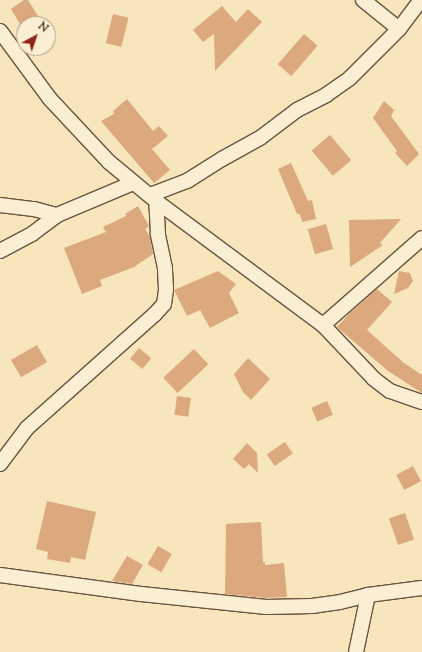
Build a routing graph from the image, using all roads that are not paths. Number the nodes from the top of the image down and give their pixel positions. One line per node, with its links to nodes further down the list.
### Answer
1 (363, 0): 3 (street)
2 (421, 0): 3 (street)
3 (399, 29): 6 (street)
4 (0, 31): 5 (street)
5 (133, 183): 6 (street); 8 (street)
6 (153, 198): 11 (street); 13 (street)
7 (0, 205): 8 (street)
8 (57, 215): 10 (street)
9 (422, 238): 11 (street)
10 (0, 251)
11 (323, 325): 12 (street)
12 (422, 402)
13 (0, 464)
14 (0, 575): 16 (street)
15 (422, 588): 16 (street)
16 (368, 595): 17 (street)
17 (356, 652)

